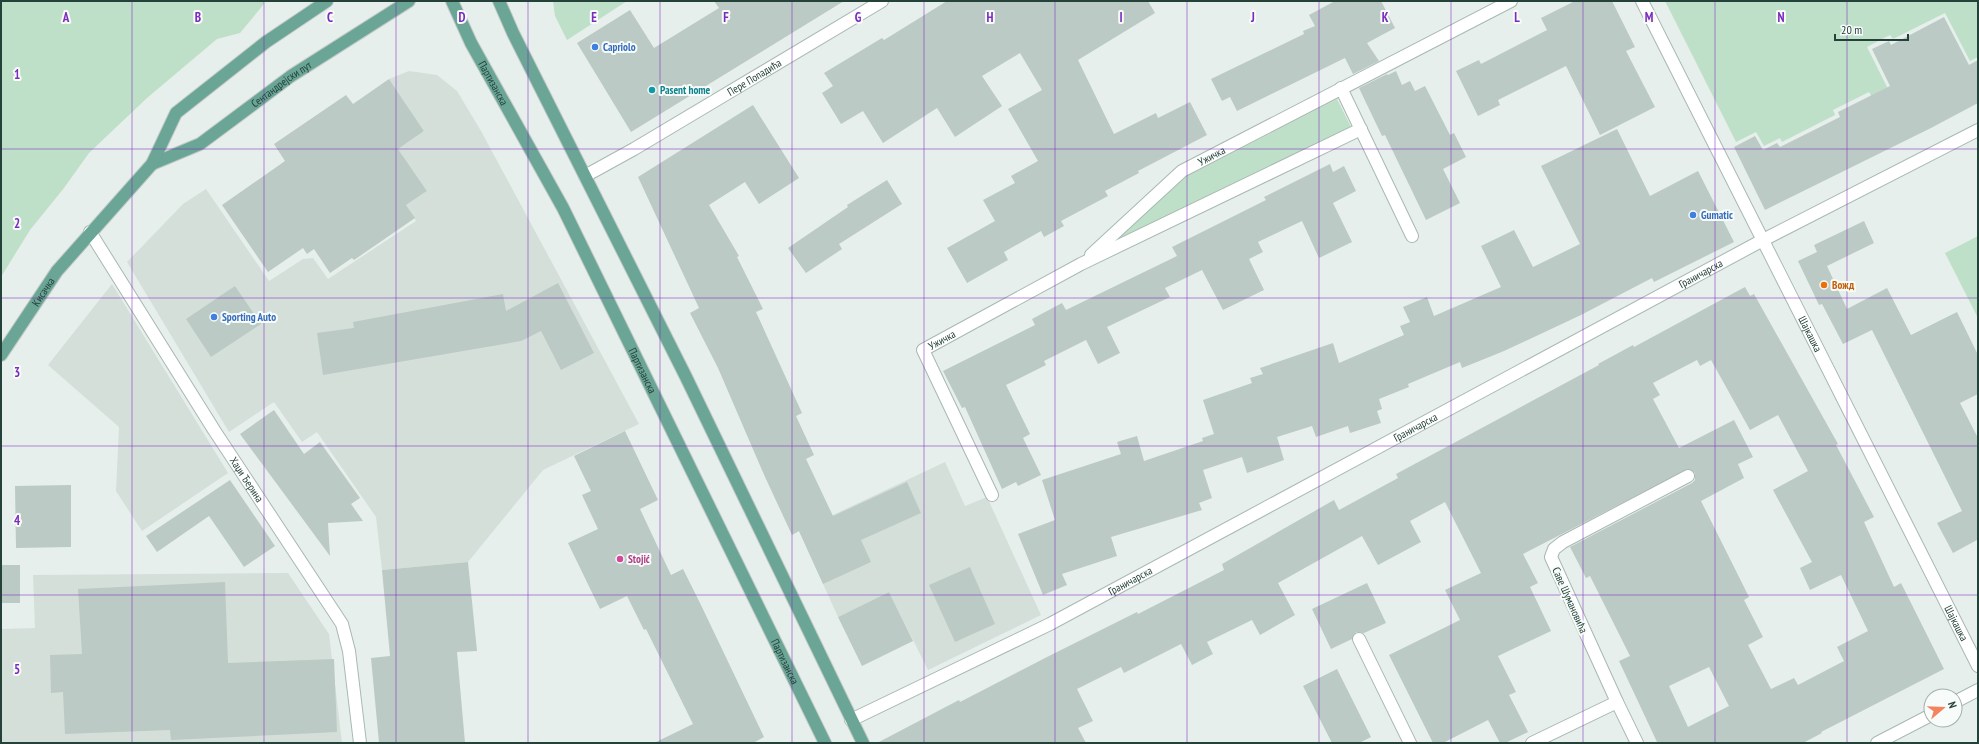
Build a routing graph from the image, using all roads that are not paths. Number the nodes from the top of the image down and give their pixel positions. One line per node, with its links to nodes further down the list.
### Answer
1 (328, 1): 11 (main road, Сентандрејски пут)
2 (409, 1): 11 (main road, Сентандрејски пут)
3 (452, 1): 28 (main road, Партизанска)
4 (499, 1): 12 (main road)
5 (882, 1): 12 (street, Пере Попадића)
6 (1511, 1): 8 (street, Ужичка)
7 (1642, 1): 15 (street, Шајкашка)
8 (1341, 88): 9 (street); 16 (street, Ужичка)
9 (1361, 129): 14 (street); 16 (street, Ужичка)
10 (1978, 130): 15 (street, Граничарска)
11 (152, 164): 13 (main road, Сентандрејски пут)
12 (585, 176): 26 (main road)
13 (90, 232): 17 (main road, Кисачка); 27 (street, Хаџи Ђерина)
14 (1412, 236)
15 (1763, 240): 21 (street, Шајкашка); 26 (street, Граничарска)
16 (1081, 264): 19 (street, Ужичка)
17 (1, 355)
18 (1688, 476): 24 (street, Саве Шумановића)
19 (992, 495)
20 (1359, 639): 30 (street)
21 (1978, 666)
22 (1978, 690): 23 (street)
23 (1963, 698)
24 (1618, 702): 31 (street); 32 (street, Саве Шумановића)
25 (1923, 719): 33 (street)
26 (851, 720): 29 (main road)
27 (360, 743)
28 (826, 743)
29 (863, 743)
30 (1410, 743)
31 (1532, 743)
32 (1637, 743)
33 (1877, 743)

